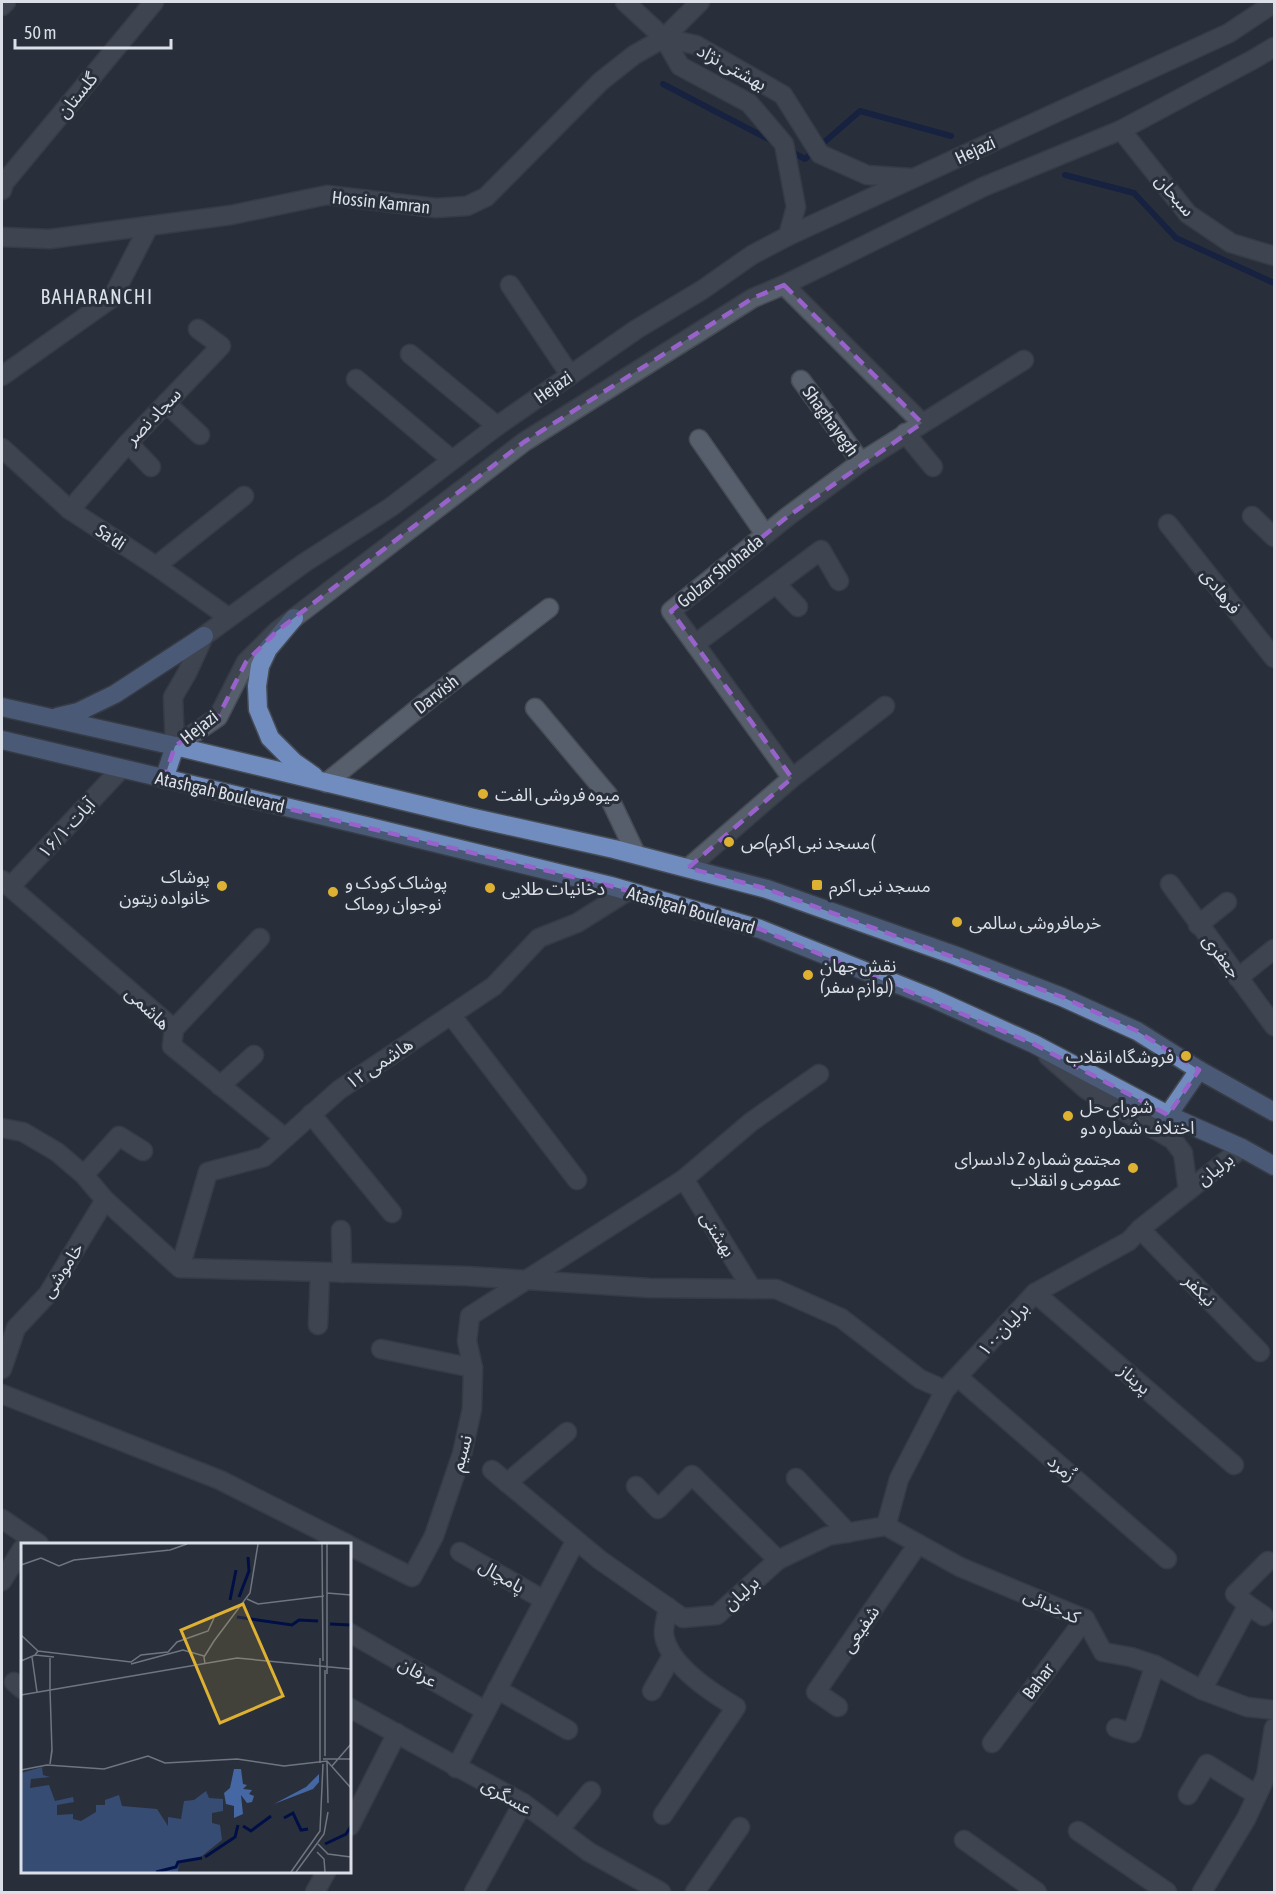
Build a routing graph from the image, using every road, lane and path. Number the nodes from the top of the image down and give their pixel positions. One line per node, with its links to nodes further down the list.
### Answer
1 (6, 2): 6 (street)
2 (154, 2): 11 (street, گلستان)
3 (625, 2): 7 (street)
4 (700, 2): 7 (street, Hossin Kamran)
5 (1275, 3): 10 (street, Hejazi)
6 (2, 6)
7 (664, 38): 10 (street, بهشتی نژاد); 12 (street, Hossin Kamran); 13 (street, بهشتی نژاد)
8 (1275, 46): 9 (street, Hejazi)
9 (1121, 130): 15 (street, سبحان); 17 (street, Hejazi)
10 (914, 178): 13 (street, Hejazi)
11 (2, 190)
12 (149, 226): 14 (street, Hossin Kamran); 22 (street)
13 (788, 236): 21 (street, Hejazi)
14 (2, 237)
15 (1275, 256)
16 (510, 285): 21 (street)
17 (784, 285): 26 (street); 44 (street, Hejazi)
18 (198, 329): 25 (street, سجاد نصر)
19 (410, 354): 27 (street)
20 (1024, 360): 26 (street, Golzar Shohada)
21 (570, 375): 27 (street, Hejazi)
22 (2, 376)
23 (356, 379): 33 (street)
24 (801, 380): 34 (street, Shaghayegh)
25 (166, 403): 29 (street); 31 (street, سجاد نصر)
26 (922, 423): 28 (street, Golzar Shohada)
27 (497, 426): 33 (street, Hejazi)
28 (905, 433): 34 (street, Golzar Shohada); 36 (street)
29 (200, 435)
30 (699, 439): 42 (street)
31 (128, 442): 35 (street); 38 (street, سجاد نصر)
32 (2, 448): 38 (street, Sa'di)
33 (453, 460): 41 (street, Hejazi)
34 (861, 462): 42 (street, Golzar Shohada)
35 (151, 467)
36 (933, 467)
37 (244, 496): 45 (street)
38 (70, 510): 45 (street, Sa'di)
39 (1252, 516): 43 (street)
40 (1168, 524): 54 (street, فرهادی)
41 (357, 529): 44 (street); 50 (street, Hejazi)
42 (765, 534): 53 (street, Golzar Shohada)
43 (1275, 537)
44 (378, 553): 51 (street, Hejazi)
45 (156, 566): 50 (street, Sa'di)
46 (839, 581): 47 (street)
47 (776, 584): 48 (street); 53 (street)
48 (798, 607)
49 (549, 608): 64 (street, Darvish)
50 (228, 617): 52 (street, Hejazi)
51 (294, 618): 60 (street, Hejazi); 64 (main road)
52 (204, 636): 58 (main road); 60 (street, Hejazi)
53 (695, 644): 62 (street, Golzar Shohada)
54 (1275, 658)
55 (885, 706): 62 (street)
56 (2, 707): 58 (main road, Atashgah Boulevard)
57 (534, 708): 65 (street)
58 (50, 718): 60 (main road, Atashgah Boulevard)
59 (2, 740): 61 (main road, Atashgah Boulevard)
60 (175, 746): 63 (main road); 64 (main road, Atashgah Boulevard)
61 (121, 769): 63 (main road, Atashgah Boulevard); 67 (street, ۱۶/۱-آیات)
62 (792, 778): 66 (street)
63 (164, 779): 69 (main road, Atashgah Boulevard)
64 (326, 783): 65 (main road, Atashgah Boulevard)
65 (636, 854): 66 (main road, Atashgah Boulevard)
66 (688, 868): 80 (main road, Atashgah Boulevard)
67 (6, 884): 77 (street, هاشمی)
68 (1170, 884): 71 (street, جعفری)
69 (628, 891): 75 (street, ۱۲ هاشمی); 78 (main road, Atashgah Boulevard)
70 (1227, 902): 71 (street)
71 (1198, 925): 74 (street, جعفری)
72 (260, 938): 77 (street)
73 (1275, 949): 74 (street)
74 (1238, 978): 76 (street, جعفری)
75 (451, 1015): 84 (street, ۱۲ هاشمی); 93 (street)
76 (1275, 1026)
77 (174, 1029): 82 (street, هاشمی)
78 (1034, 1044): 85 (main road, Atashgah Boulevard); 94 (street)
79 (254, 1055): 82 (street)
80 (1199, 1070): 83 (main road, Atashgah Boulevard); 85 (main road)
81 (819, 1074): 92 (street)
82 (220, 1086): 87 (street, هاشمی)
83 (1275, 1112)
84 (311, 1114): 87 (street, ۱۲ هاشمی); 96 (street)
85 (1168, 1114): 88 (main road, Atashgah Boulevard)
86 (2, 1128): 91 (street)
87 (285, 1138): 99 (street, ۱۲ هاشمی)
88 (1242, 1148): 90 (main road, Atashgah Boulevard); 94 (street, برلیان)
89 (143, 1151): 91 (street)
90 (1275, 1166)
91 (84, 1175): 95 (street)
92 (684, 1179): 102 (street); 103 (street, بهشتی)
93 (577, 1180)
94 (1188, 1190): 97 (street, ۱۰-برلیان)
95 (105, 1200): 99 (street); 106 (street, خاموشی)
96 (392, 1213)
97 (1140, 1228): 104 (street, ۱۰-برلیان); 108 (street, نیکفر)
98 (341, 1230): 101 (street)
99 (180, 1268): 100 (street, زُمرد)
100 (320, 1273): 101 (street, زُمرد); 105 (street)
101 (342, 1273): 102 (street, زُمرد)
102 (525, 1281): 103 (street, زُمرد); 109 (street, نسیم)
103 (752, 1289): 111 (street, زُمرد)
104 (1035, 1293): 111 (street, ۱۰-برلیان); 114 (street, پریناز)
105 (318, 1325)
106 (9, 1329): 110 (street, خاموشی)
107 (381, 1349): 109 (street)
108 (1260, 1352)
109 (473, 1368): 126 (street, نسیم)
110 (2, 1369)
111 (952, 1384): 120 (street, ۱۰-برلیان); 129 (street, زُمرد)
112 (2, 1394): 124 (street, نسیم)
113 (567, 1432): 117 (street)
114 (1234, 1465)
115 (492, 1470): 117 (street, برلیان)
116 (796, 1478): 121 (street)
117 (507, 1483): 122 (street, برلیان)
118 (636, 1486): 130 (street)
119 (2, 1519): 123 (street)
120 (886, 1526): 121 (street, برلیان); 125 (street, کدخدائی)
121 (848, 1533): 130 (street, برلیان)
122 (576, 1540): 133 (street); 135 (street, برلیان)
123 (28, 1543)
124 (344, 1543)
125 (918, 1544): 137 (street, کدخدائی); 144 (street, شفیعی)
126 (351, 1546)
127 (460, 1552): 133 (street, پامچال)
128 (21, 1555): 132 (street)
129 (1167, 1559)
130 (778, 1560): 135 (street, برلیان)
131 (1268, 1561): 134 (street)
132 (2, 1581)
133 (544, 1600): 141 (street)
134 (1248, 1605): 136 (street); 142 (street)
135 (668, 1607): 139 (street)
136 (1264, 1616)
137 (1085, 1619): 140 (street, کدخدائی); 152 (street, Bahar)
138 (351, 1634): 147 (street, عرفان)
139 (672, 1656): 143 (street); 158 (street)
140 (1155, 1665): 142 (street, کدخدائی); 148 (street)
141 (497, 1689): 147 (street); 150 (street)
142 (1202, 1690): 146 (street, کدخدائی)
143 (652, 1691)
144 (838, 1707)
145 (351, 1709): 151 (street, عسگری)
146 (1275, 1710)
147 (486, 1711): 153 (street)
148 (1116, 1728)
149 (1275, 1728): 156 (street)
150 (568, 1730)
151 (397, 1733): 153 (street, عسگری); 159 (street)
152 (992, 1743)
153 (456, 1768): 157 (street, عسگری)
154 (591, 1791): 161 (street)
155 (1188, 1795): 156 (street)
156 (1257, 1795): 171 (street)
157 (523, 1803): 161 (street, عسگری); 166 (street)
158 (663, 1815)
159 (351, 1824)
160 (740, 1827): 168 (street)
161 (559, 1830): 167 (street, عسگری)
162 (1078, 1831): 170 (street)
163 (964, 1840): 169 (street)
164 (325, 1873): 165 (street)
165 (315, 1893)
166 (474, 1893)
167 (661, 1893)
168 (695, 1893)
169 (1037, 1893)
170 (1167, 1893)
171 (1202, 1893)

